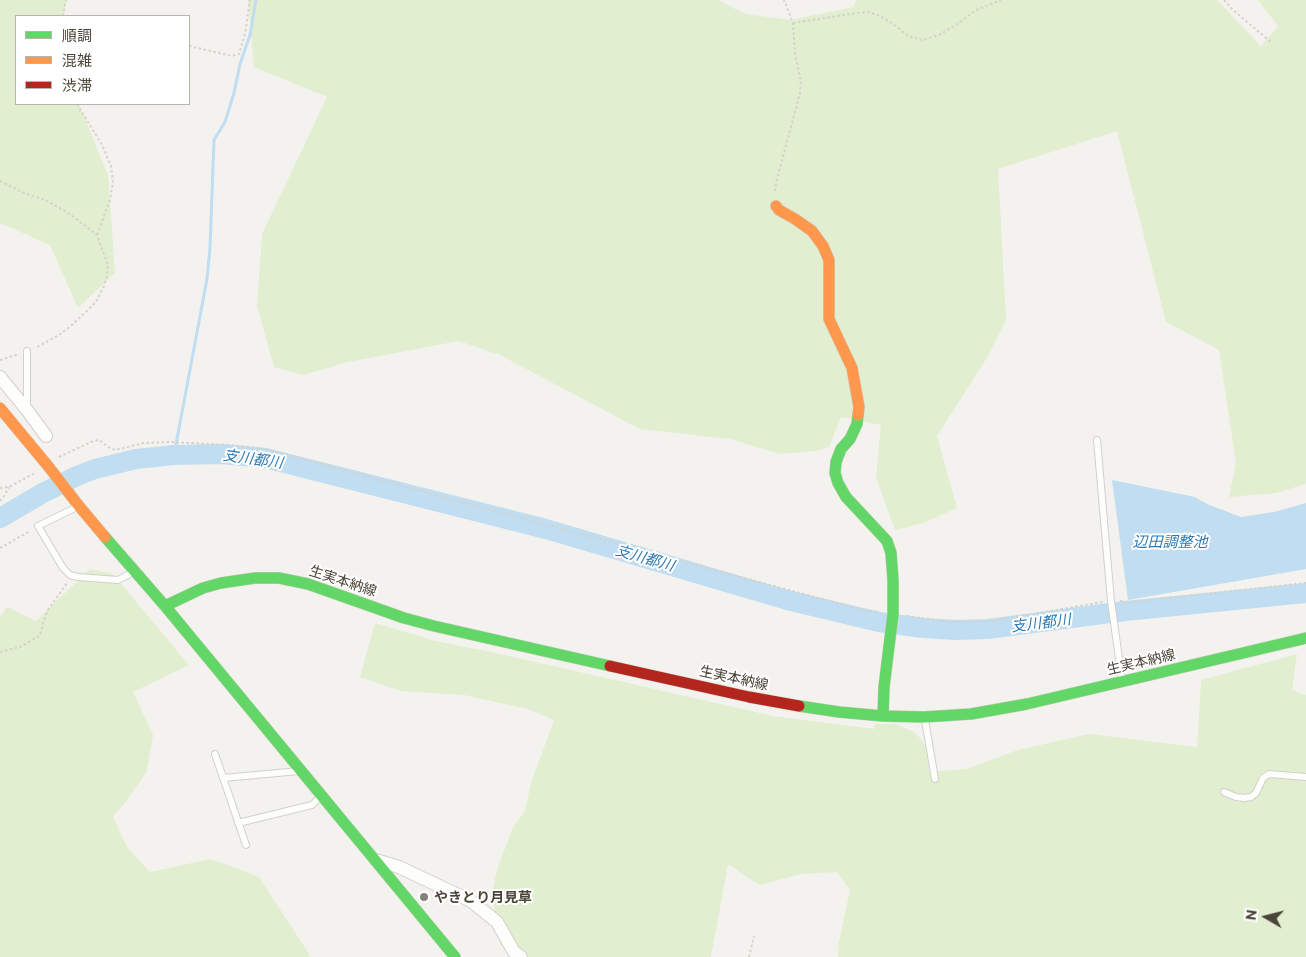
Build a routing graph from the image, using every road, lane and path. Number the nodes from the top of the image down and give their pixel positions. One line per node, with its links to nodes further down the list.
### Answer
1 (66, 0): 6 (path)
2 (250, 0): 9 (path)
3 (784, 0): 7 (path)
4 (1001, 0): 7 (path)
5 (1224, 0): 8 (path)
6 (63, 15)
7 (793, 23): 12 (path)
8 (1272, 43)
9 (190, 46)
10 (78, 105): 13 (path)
11 (0, 181): 13 (path)
12 (776, 206): 34 (street)
13 (97, 235): 14 (path)
14 (27, 351): 15 (path); 18 (lane)
15 (0, 360)
16 (0, 377): 18 (street)
17 (0, 408): 19 (street)
18 (27, 410): 19 (street)
19 (26, 439): 21 (street)
20 (1097, 440): 32 (lane)
21 (53, 462): 26 (street); 34 (path)
22 (35, 473): 23 (path)
23 (9, 487): 24 (path); 25 (path)
24 (0, 488)
25 (0, 501)
26 (79, 506): 27 (lane); 29 (street)
27 (38, 526): 28 (path); 30 (lane)
28 (0, 548)
29 (134, 570): 30 (lane); 33 (street)
30 (72, 575): 36 (path)
31 (1306, 583): 32 (path)
32 (1111, 601): 34 (path); 37 (lane)
33 (165, 606): 38 (street, 生実本納線); 41 (street)
34 (893, 616): 38 (street)
35 (1306, 638): 37 (street, 生実本納線)
36 (0, 652)
37 (1122, 682): 39 (street, 生実本納線)
38 (883, 716): 39 (street, 生実本納線)
39 (924, 717): 44 (lane)
40 (215, 754): 43 (lane)
41 (302, 771): 43 (lane); 46 (street)
42 (1306, 777): 45 (lane)
43 (223, 778): 47 (lane)
44 (936, 779)
45 (1224, 792)
46 (322, 795): 47 (lane); 49 (street)
47 (238, 823): 48 (lane)
48 (246, 845)
49 (376, 860): 51 (street); 52 (street)
50 (754, 936): 53 (path)
51 (455, 957)
52 (521, 957)
53 (749, 957)

